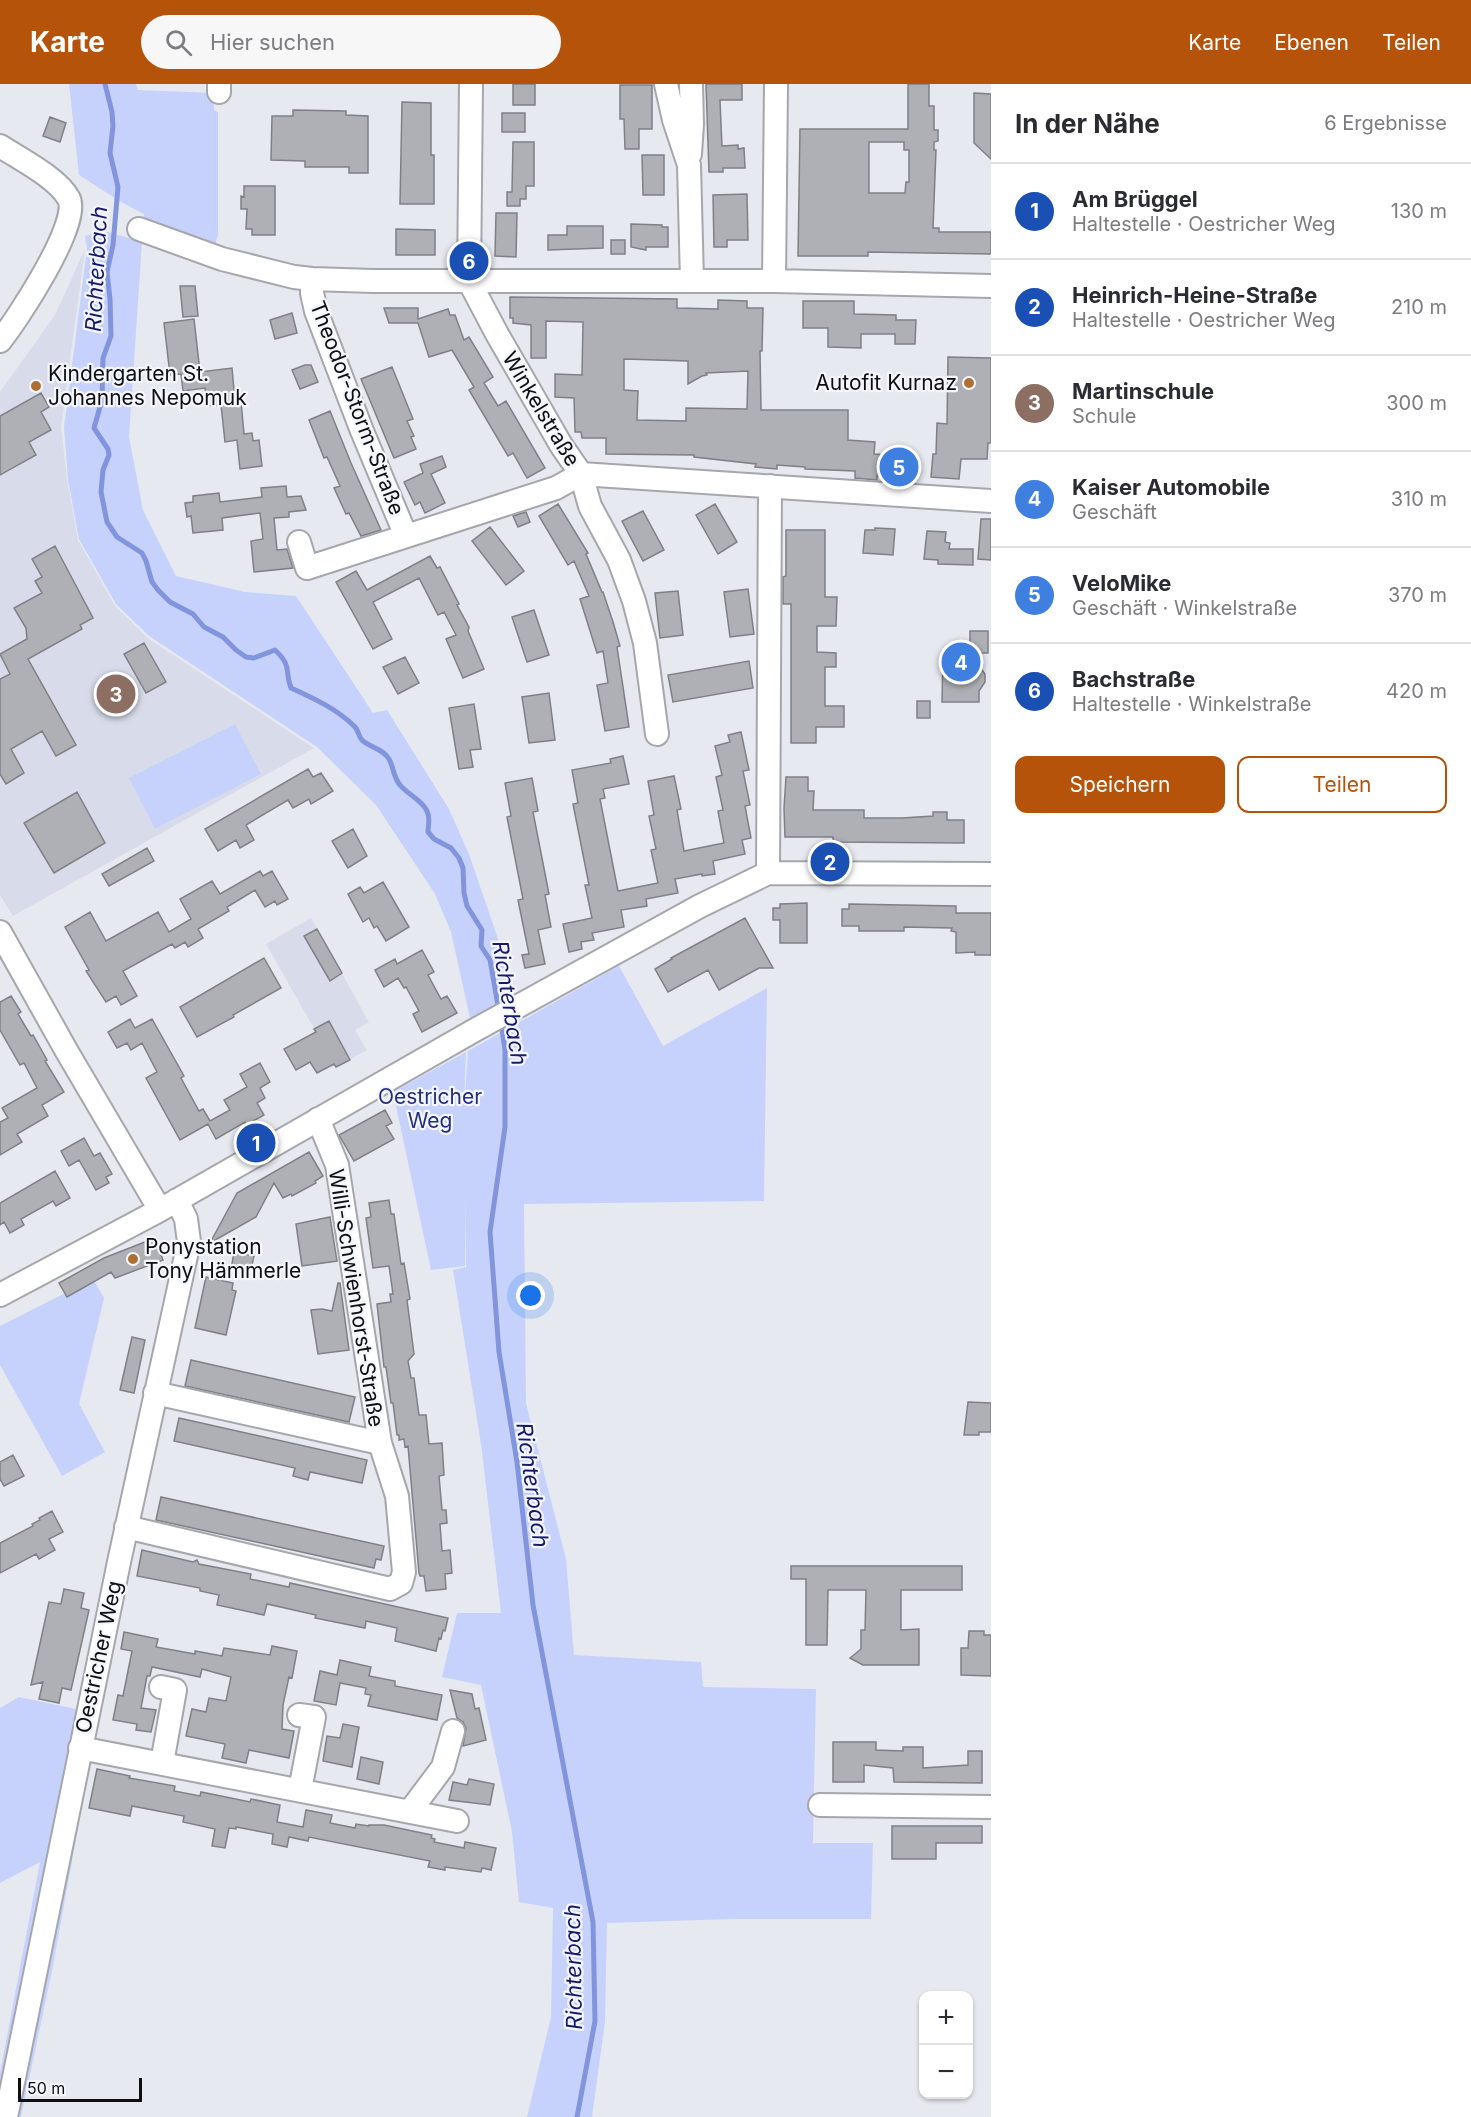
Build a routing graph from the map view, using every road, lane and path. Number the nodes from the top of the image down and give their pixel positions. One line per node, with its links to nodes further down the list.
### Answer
1 (471, 84): 9 (street, Winkelstraße)
2 (666, 84): 6 (street)
3 (691, 84): 6 (street)
4 (776, 84): 11 (street)
5 (0, 146): 13 (street)
6 (689, 165): 10 (street)
7 (139, 229): 8 (street)
8 (312, 279): 9 (street); 17 (street, Theodor-Storm-Straße)
9 (470, 281): 10 (street); 14 (street, Winkelstraße)
10 (692, 281): 11 (street)
11 (774, 281): 12 (street)
12 (991, 286)
13 (0, 341)
14 (581, 474): 15 (street, Winkelstraße); 17 (street, Theodor-Storm-Straße); 19 (street)
15 (770, 486): 16 (street, Winkelstraße); 20 (street)
16 (991, 501)
17 (406, 536): 18 (street, Theodor-Storm-Straße)
18 (299, 542)
19 (657, 734)
20 (768, 873): 21 (street); 23 (street)
21 (991, 874)
22 (1, 935): 24 (street, Oestricher Weg)
23 (318, 1119): 24 (street); 27 (street, Willi-Schwienhorst-Straße)
24 (168, 1205): 25 (street); 26 (street, Oestricher Weg)
25 (0, 1295)
26 (155, 1393): 27 (street, Willi-Schwienhorst-Straße); 28 (street, Oestricher Weg)
27 (380, 1443): 28 (street, Willi-Schwienhorst-Straße)
28 (126, 1527): 32 (street, Oestricher Weg)
29 (176, 1690): 33 (street)
30 (314, 1717): 34 (street)
31 (453, 1731): 37 (street)
32 (80, 1748): 33 (street); 39 (street, Oestricher Weg)
33 (162, 1763): 34 (street)
34 (300, 1790): 37 (street)
35 (820, 1805): 36 (street)
36 (991, 1807)
37 (410, 1811): 38 (street)
38 (457, 1821)
39 (6, 2117)

